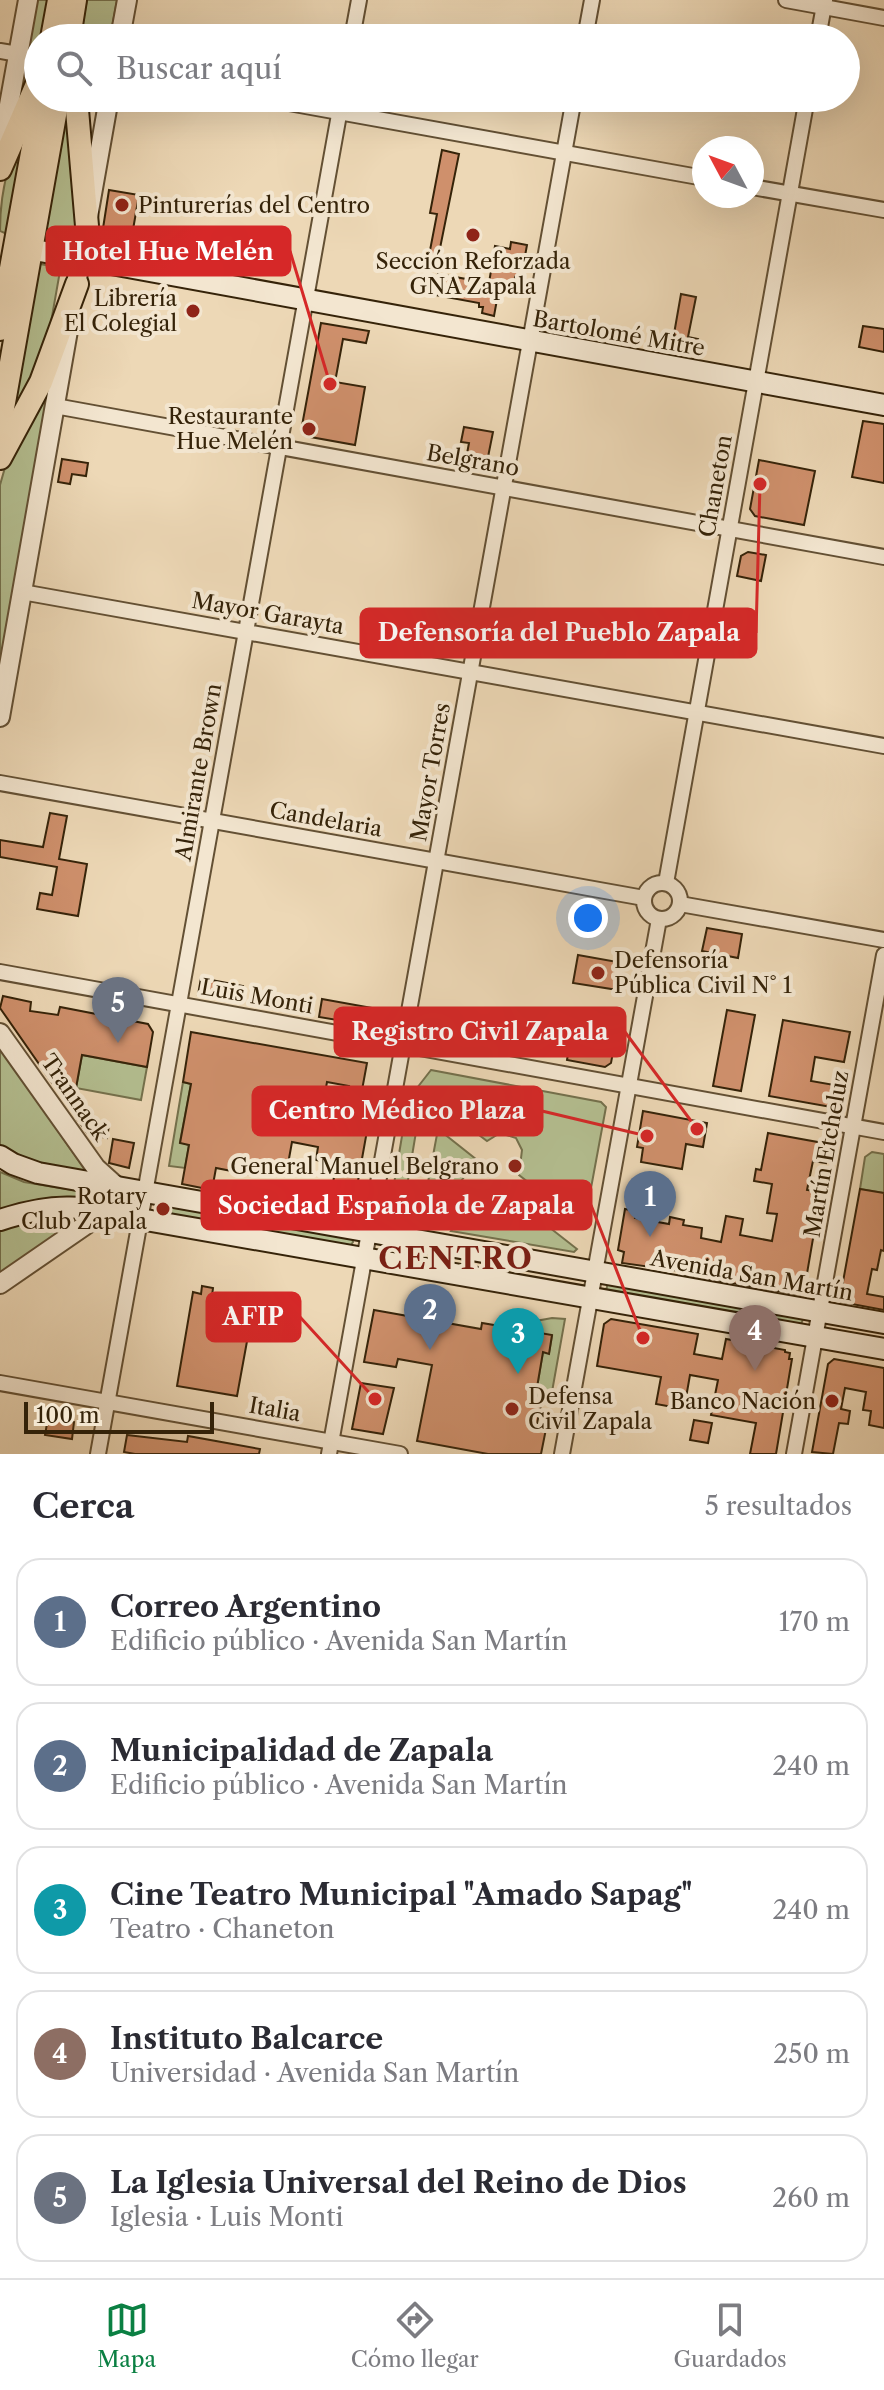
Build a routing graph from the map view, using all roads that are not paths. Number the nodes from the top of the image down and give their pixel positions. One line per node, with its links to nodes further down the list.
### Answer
1 (28, 0): 12 (street)
2 (127, 0): 8 (street)
3 (359, 0): 9 (street)
4 (592, 0): 10 (street)
5 (786, 0): 6 (street)
6 (824, 4): 7 (street); 11 (street)
7 (884, 18)
8 (123, 24)
9 (355, 24)
10 (588, 24)
11 (820, 24)
12 (9, 52): 23 (street)
13 (25, 112): 24 (main road)
14 (39, 112): 30 (main road)
15 (54, 112): 30 (main road)
16 (77, 112): 29 (main road)
17 (107, 112): 29 (street)
18 (339, 112): 33 (street, Almirante Brown)
19 (373, 112): 22 (street)
20 (572, 112): 22 (street, Mayor Torres)
21 (804, 112): 27 (street, Chaneton)
22 (565, 153): 25 (street); 35 (street, Mayor Torres)
23 (0, 155)
24 (0, 169)
25 (692, 176)
26 (764, 189): 27 (street)
27 (790, 193): 28 (street); 36 (street, Chaneton)
28 (884, 210)
29 (87, 226): 31 (street)
30 (15, 247): 31 (main road, Bartolomé Mitre); 34 (main road); 39 (main road)
31 (81, 260): 32 (street); 33 (main road, Bartolomé Mitre)
32 (77, 284): 38 (street); 41 (main road)
33 (305, 300): 35 (main road, Bartolomé Mitre); 40 (street, Almirante Brown)
34 (0, 329)
35 (530, 341): 36 (main road, Bartolomé Mitre); 42 (street, Mayor Torres)
36 (756, 382): 37 (main road, Bartolomé Mitre); 43 (street, Chaneton)
37 (884, 405)
38 (55, 406): 40 (street, Belgrano); 45 (street)
39 (0, 425)
40 (279, 447): 42 (street, Belgrano); 46 (street, Almirante Brown)
41 (0, 458)
42 (504, 488): 43 (street, Belgrano); 47 (street, Mayor Torres)
43 (729, 529): 44 (street, Belgrano); 48 (street, Chaneton)
44 (884, 557)
45 (22, 592): 46 (street, Mayor Garayta); 49 (street)
46 (246, 632): 47 (street, Mayor Garayta); 52 (street, Almirante Brown)
47 (471, 672): 48 (street, Mayor Garayta); 53 (street, Mayor Torres)
48 (696, 712): 50 (street, Mayor Garayta); 54 (street, Chaneton)
49 (0, 717)
50 (884, 746)
51 (0, 783): 52 (street, Candelaria)
52 (212, 821): 53 (street, Candelaria); 61 (street, Almirante Brown)
53 (436, 861): 55 (street, Candelaria); 63 (street, Mayor Torres)
54 (666, 883): 55 (street); 56 (street)
55 (644, 898): 57 (street)
56 (680, 904): 57 (street); 58 (street)
57 (659, 919): 64 (street)
58 (884, 940)
59 (884, 955): 65 (street, Martín Etcheluz)
60 (0, 972): 61 (street, Luis Monti)
61 (179, 1005): 63 (street, Luis Monti); 69 (street, Almirante Brown)
62 (0, 1033): 68 (street, Trannack)
63 (403, 1045): 64 (street, Luis Monti); 73 (street, Mayor Torres)
64 (629, 1086): 65 (street, Luis Monti); 75 (street)
65 (853, 1126): 66 (street, Luis Monti); 78 (street, Martín Etcheluz)
66 (884, 1132)
67 (0, 1156): 68 (main road, Avenida San Martín)
68 (116, 1186): 69 (main road, Avenida San Martín)
69 (145, 1191): 71 (street, Almirante Brown); 73 (main road, Avenida San Martín)
70 (106, 1211): 71 (main road); 72 (main road); 76 (street)
71 (140, 1219): 74 (main road); 83 (street, Almirante Brown)
72 (0, 1220)
73 (369, 1231): 74 (street, Mayor Torres); 75 (main road, Avenida San Martín)
74 (365, 1258): 77 (main road); 84 (street, Mayor Torres)
75 (595, 1271): 77 (street); 78 (main road, Avenida San Martín)
76 (0, 1284)
77 (591, 1298): 80 (main road); 87 (street)
78 (820, 1311): 79 (main road, Avenida San Martín); 80 (street, Martín Etcheluz)
79 (884, 1323)
80 (815, 1337): 81 (main road); 88 (street, Martín Etcheluz)
81 (884, 1349)
82 (0, 1383): 83 (street, Italia)
83 (107, 1402): 84 (street, Italia); 85 (street, Almirante Brown)
84 (330, 1448): 86 (street, Italia)
85 (98, 1454)
86 (400, 1454)
87 (562, 1454)
88 (794, 1454)

